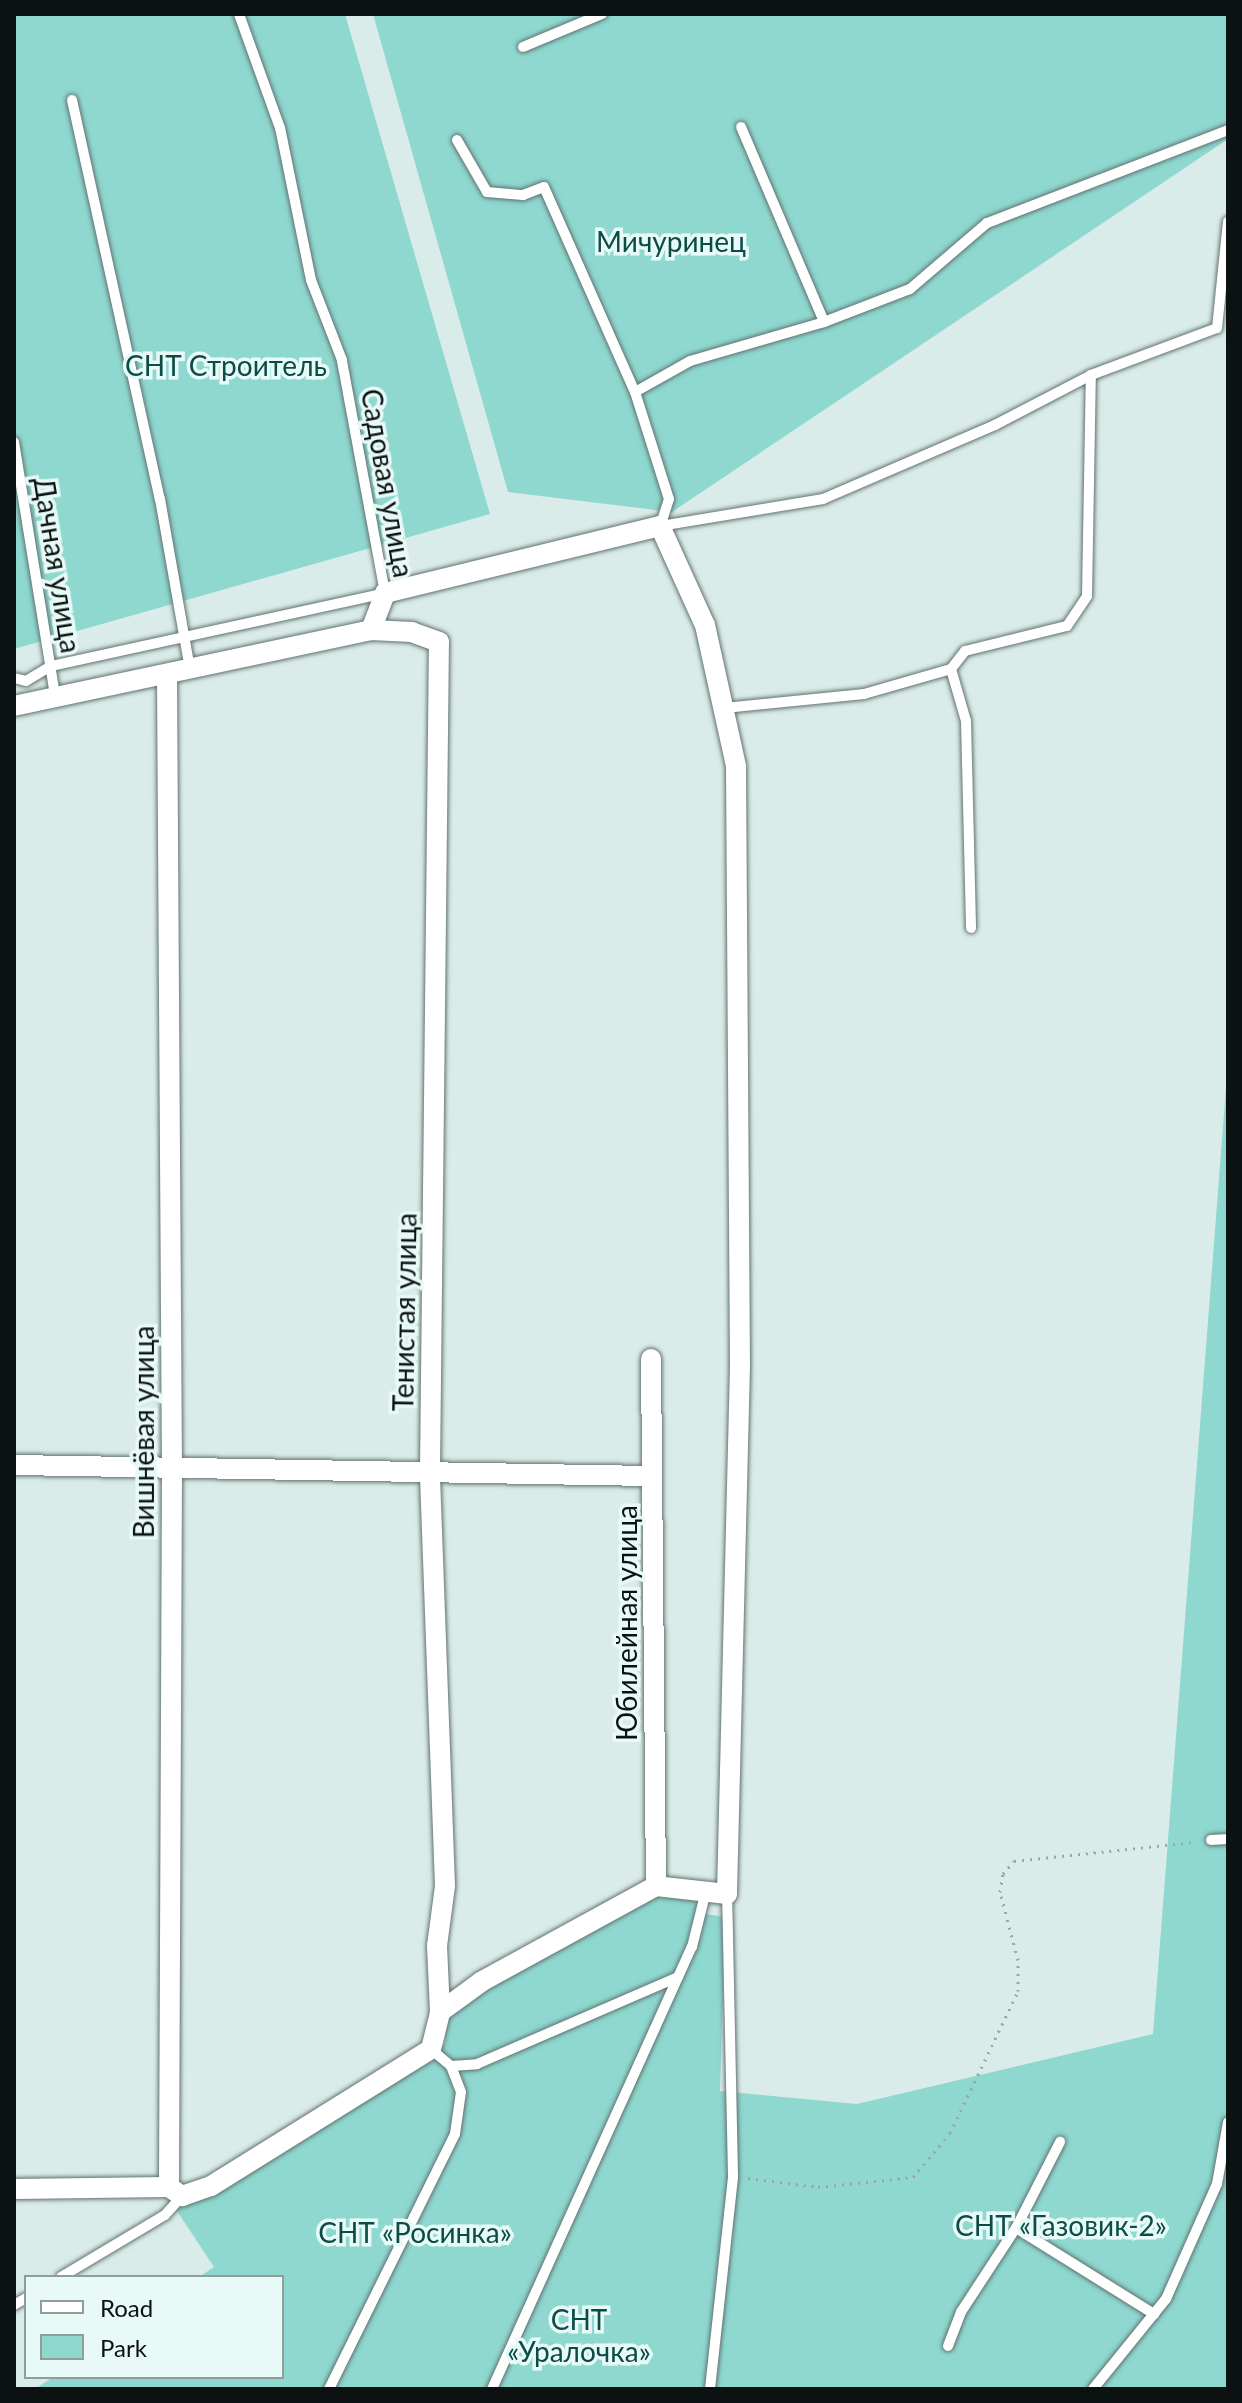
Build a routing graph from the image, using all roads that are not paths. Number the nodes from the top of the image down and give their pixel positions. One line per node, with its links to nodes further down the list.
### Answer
1 (239, 14): 14 (lane, Садовая улица)
2 (602, 14): 3 (lane)
3 (523, 47)
4 (72, 100): 16 (lane)
5 (741, 127): 9 (lane)
6 (1228, 130): 9 (lane)
7 (457, 140): 11 (lane)
8 (1228, 222): 10 (lane)
9 (824, 322): 11 (lane)
10 (1091, 375): 13 (lane); 18 (lane)
11 (635, 392): 13 (lane)
12 (14, 442): 17 (lane, Дачная улица)
13 (660, 526): 14 (street); 24 (street)
14 (385, 593): 15 (street); 16 (lane, Садовая улица)
15 (371, 630): 19 (street); 29 (street, Тенистая улица)
16 (186, 633): 17 (lane, Садовая улица); 19 (lane)
17 (51, 666): 21 (lane, Садовая улица); 22 (lane, Дачная улица)
18 (951, 669): 24 (lane); 25 (lane)
19 (190, 672): 20 (street)
20 (167, 677): 22 (street); 28 (street, Вишнёвая улица)
21 (14, 678)
22 (55, 696): 23 (street)
23 (14, 706)
24 (724, 708): 35 (street)
25 (971, 928)
26 (651, 1359): 30 (street, Юбилейная улица)
27 (14, 1465): 28 (street)
28 (172, 1468): 29 (street); 43 (street, Вишнёвая улица)
29 (430, 1470): 30 (street); 37 (street, Тенистая улица)
30 (652, 1476): 33 (street, Юбилейная улица)
31 (1228, 1839): 32 (lane)
32 (1211, 1840)
33 (656, 1886): 34 (street); 37 (street)
34 (706, 1891): 35 (street); 36 (lane)
35 (727, 1894): 50 (lane)
36 (678, 1977): 39 (lane); 49 (lane)
37 (440, 2012): 38 (street, Тенистая улица)
38 (431, 2049): 39 (lane); 43 (street)
39 (451, 2066): 48 (lane)
40 (1228, 2122): 46 (lane)
41 (1060, 2142): 44 (lane)
42 (14, 2189): 43 (street)
43 (176, 2192): 45 (lane)
44 (1016, 2228): 46 (lane); 47 (lane)
45 (64, 2275)
46 (1154, 2314): 51 (lane)
47 (948, 2346)
48 (329, 2389)
49 (492, 2389)
50 (710, 2389)
51 (1093, 2389)

